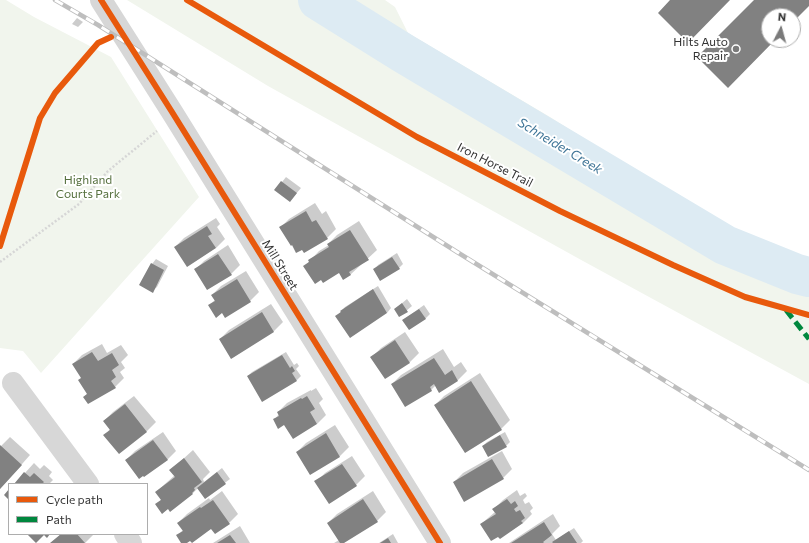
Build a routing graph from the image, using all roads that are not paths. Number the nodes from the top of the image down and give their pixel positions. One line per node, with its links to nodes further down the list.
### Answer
1 (101, 0): 4 (street, Mill Street)
2 (13, 383): 3 (street)
3 (87, 483)
4 (440, 543)

